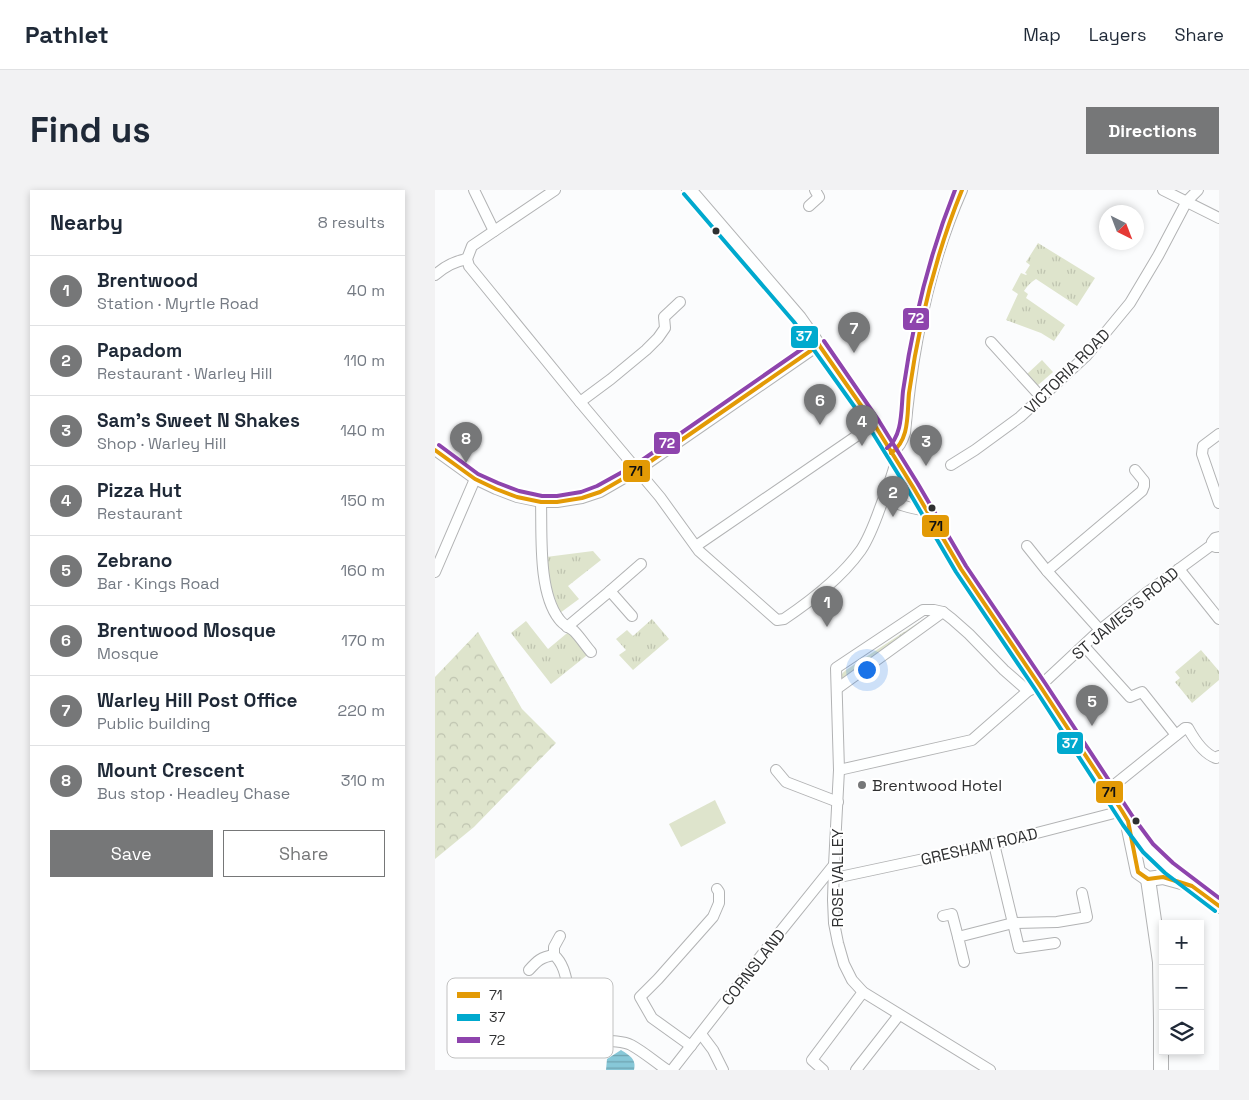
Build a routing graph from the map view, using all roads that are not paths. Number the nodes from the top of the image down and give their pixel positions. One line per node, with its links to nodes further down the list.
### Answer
1 (474, 190): 11 (street)
2 (555, 190): 11 (street)
3 (689, 190): 16 (main road)
4 (815, 190): 9 (street)
5 (962, 190): 22 (street)
6 (1163, 190): 8 (street)
7 (1198, 190): 8 (street, VICTORIA ROAD)
8 (1187, 201): 10 (street); 17 (street, VICTORIA ROAD)
9 (809, 206)
10 (1219, 218)
11 (493, 231): 12 (street)
12 (467, 259): 13 (street); 18 (street)
13 (435, 275)
14 (680, 302): 18 (street)
15 (991, 342): 17 (street)
16 (819, 345): 19 (main road); 24 (street)
17 (1041, 397): 23 (street, VICTORIA ROAD)
18 (580, 402): 24 (street)
19 (874, 424): 22 (main road); 32 (street)
20 (1219, 434): 29 (street)
21 (435, 450): 26 (street)
22 (894, 457): 27 (street); 30 (main road)
23 (951, 465)
24 (637, 470): 28 (street); 32 (street)
25 (1135, 470): 36 (street)
26 (475, 479): 28 (street); 37 (street)
27 (884, 497): 30 (street); 32 (street)
28 (541, 502): 42 (street)
29 (1219, 503)
30 (930, 517): 47 (main road)
31 (1217, 543): 35 (street, ST JAMES'S ROAD)
32 (696, 546)
33 (1027, 546): 36 (street)
34 (641, 564): 38 (street)
35 (1179, 569): 41 (street); 43 (street, ST JAMES'S ROAD)
36 (1047, 571): 43 (street)
37 (435, 572)
38 (610, 591): 40 (street); 42 (street)
39 (943, 612): 46 (street); 46 (street, ROSE VALLEY); 47 (street)
40 (632, 616)
41 (1219, 619)
42 (567, 628): 45 (street)
43 (1100, 630): 44 (street, ST JAMES'S ROAD)
44 (1084, 646): 47 (street, ST JAMES'S ROAD); 48 (street)
45 (591, 652)
46 (838, 688): 51 (street, ROSE VALLEY)
47 (1034, 689): 51 (street, ST JAMES'S ROAD); 52 (main road)
48 (1176, 735): 49 (street); 52 (street)
49 (1219, 756)
50 (776, 770): 53 (street)
51 (839, 770): 53 (street, ROSE VALLEY)
52 (1108, 790): 54 (main road)
53 (838, 802): 57 (street, ROSE VALLEY)
54 (1125, 816): 55 (street, GRESHAM ROAD); 56 (main road); 58 (main road)
55 (994, 844): 59 (street, GRESHAM ROAD); 66 (street)
56 (1158, 857): 58 (main road); 60 (main road); 61 (main road)
57 (834, 865): 59 (street, ROSE VALLEY); 76 (street, CORNSLAND)
58 (1137, 868): 60 (main road)
59 (835, 878): 74 (street, ROSE VALLEY)
60 (1150, 878): 61 (main road); 85 (main road)
61 (1192, 886): 64 (main road)
62 (717, 889): 78 (street)
63 (1082, 893): 66 (street)
64 (1219, 906)
65 (943, 916): 68 (street)
66 (1013, 923): 68 (street); 69 (street)
67 (560, 936): 70 (street)
68 (958, 937): 71 (street)
69 (1055, 943)
70 (554, 955): 72 (street); 73 (street)
71 (964, 962)
72 (529, 970)
73 (566, 978)
74 (863, 992): 75 (street, ROSE VALLEY); 82 (street)
75 (899, 1015): 83 (street); 84 (street, ROSE VALLEY)
76 (701, 1034): 78 (street, CORNSLAND); 81 (street)
77 (613, 1041): 79 (street)
78 (691, 1046): 80 (street, CORNSLAND)
79 (667, 1070)
80 (672, 1070)
81 (723, 1070)
82 (823, 1070)
83 (856, 1070)
84 (990, 1070)
85 (1161, 1070)

